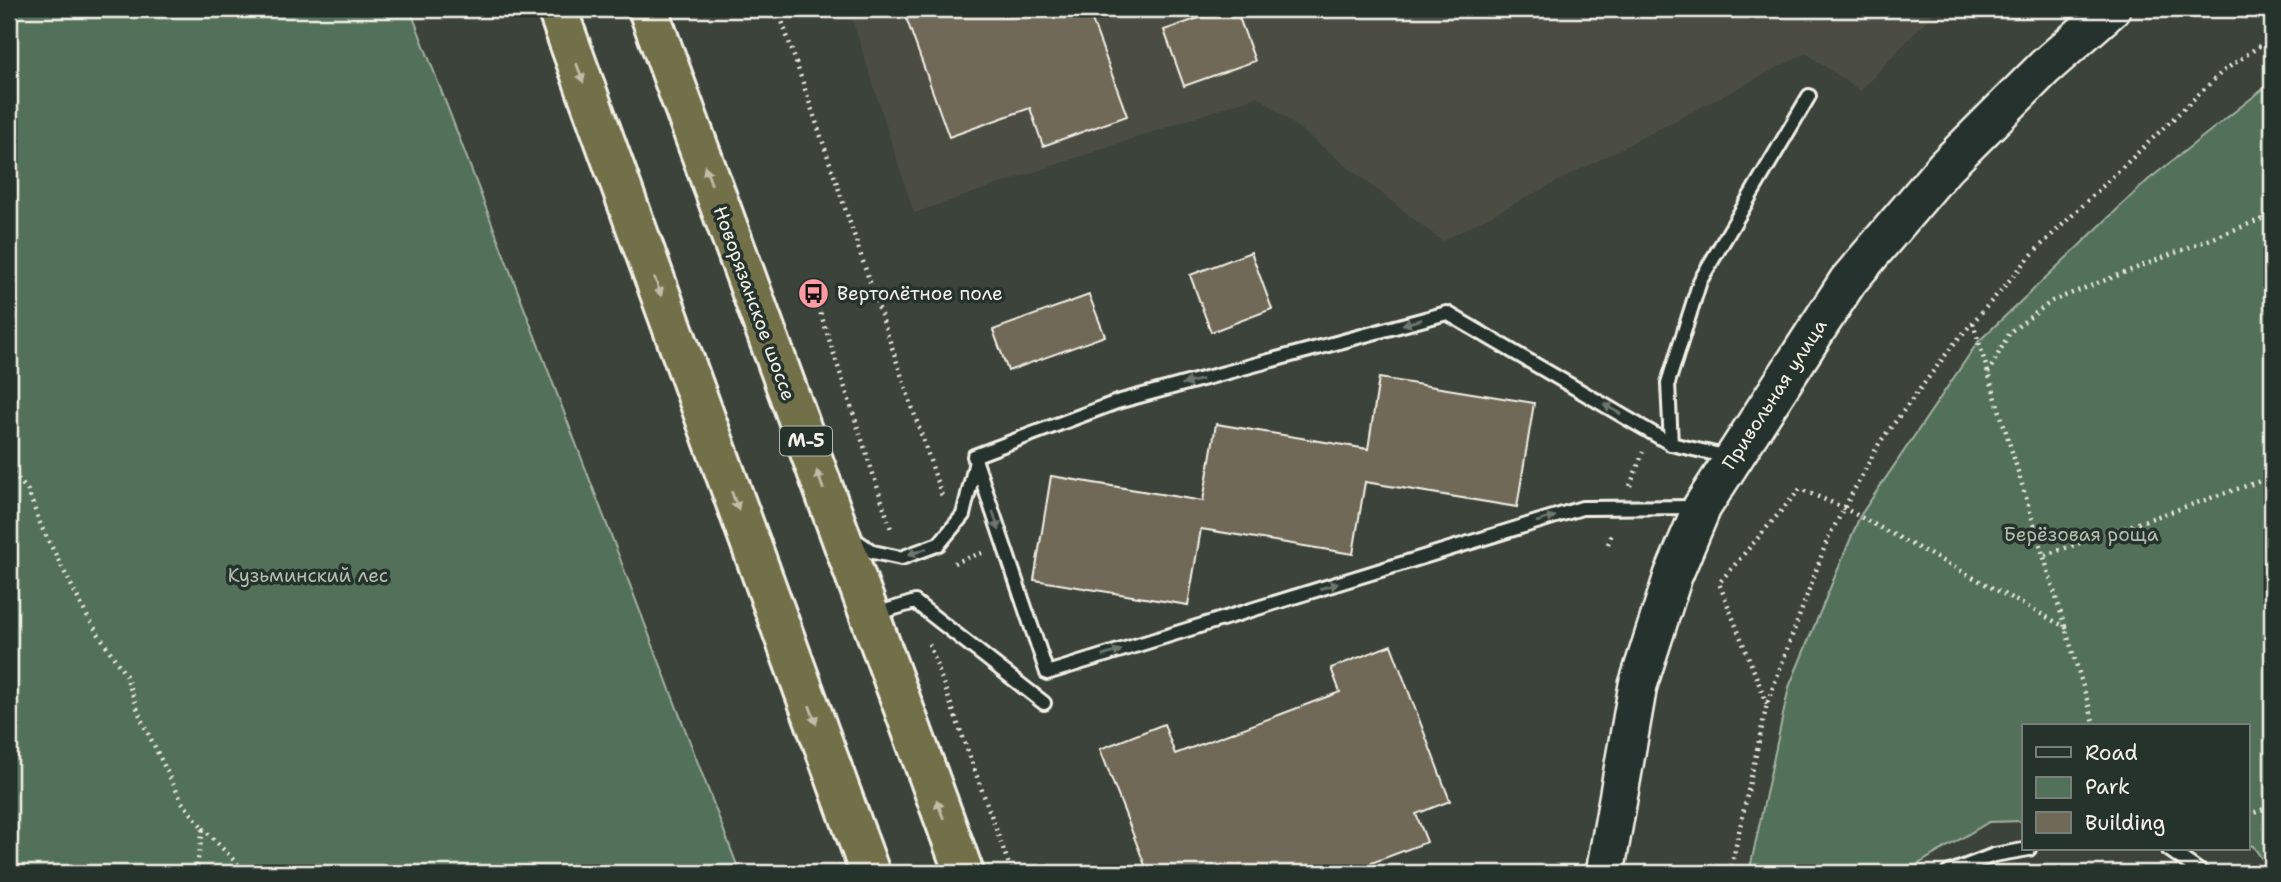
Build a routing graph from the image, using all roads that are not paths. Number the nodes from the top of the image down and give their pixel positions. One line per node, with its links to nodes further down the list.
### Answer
1 (557, 9): 14 (highway, one-way to 14)
2 (648, 9): 9 (highway, Новорязанское шоссе / М-5, one-way to 2)
3 (2111, 9): 6 (main road, Привольная улица)
4 (1809, 96): 5 (lane)
5 (1671, 444): 6 (lane); 7 (lane, one-way to 7)
6 (1731, 458): 8 (main road, Привольная улица)
7 (976, 461): 8 (lane, one-way to 8); 9 (lane, one-way to 9)
8 (1702, 507): 16 (main road, Привольная улица)
9 (838, 529): 10 (highway, Новорязанское шоссе / М-5)
10 (869, 615): 11 (lane); 15 (highway, Новорязанское шоссе / М-5, one-way to 10)
11 (1044, 703)
12 (2023, 850): 17 (lane)
13 (2169, 850): 18 (lane)
14 (870, 873)
15 (964, 873)
16 (1605, 873)
17 (1948, 873)
18 (2202, 873)

